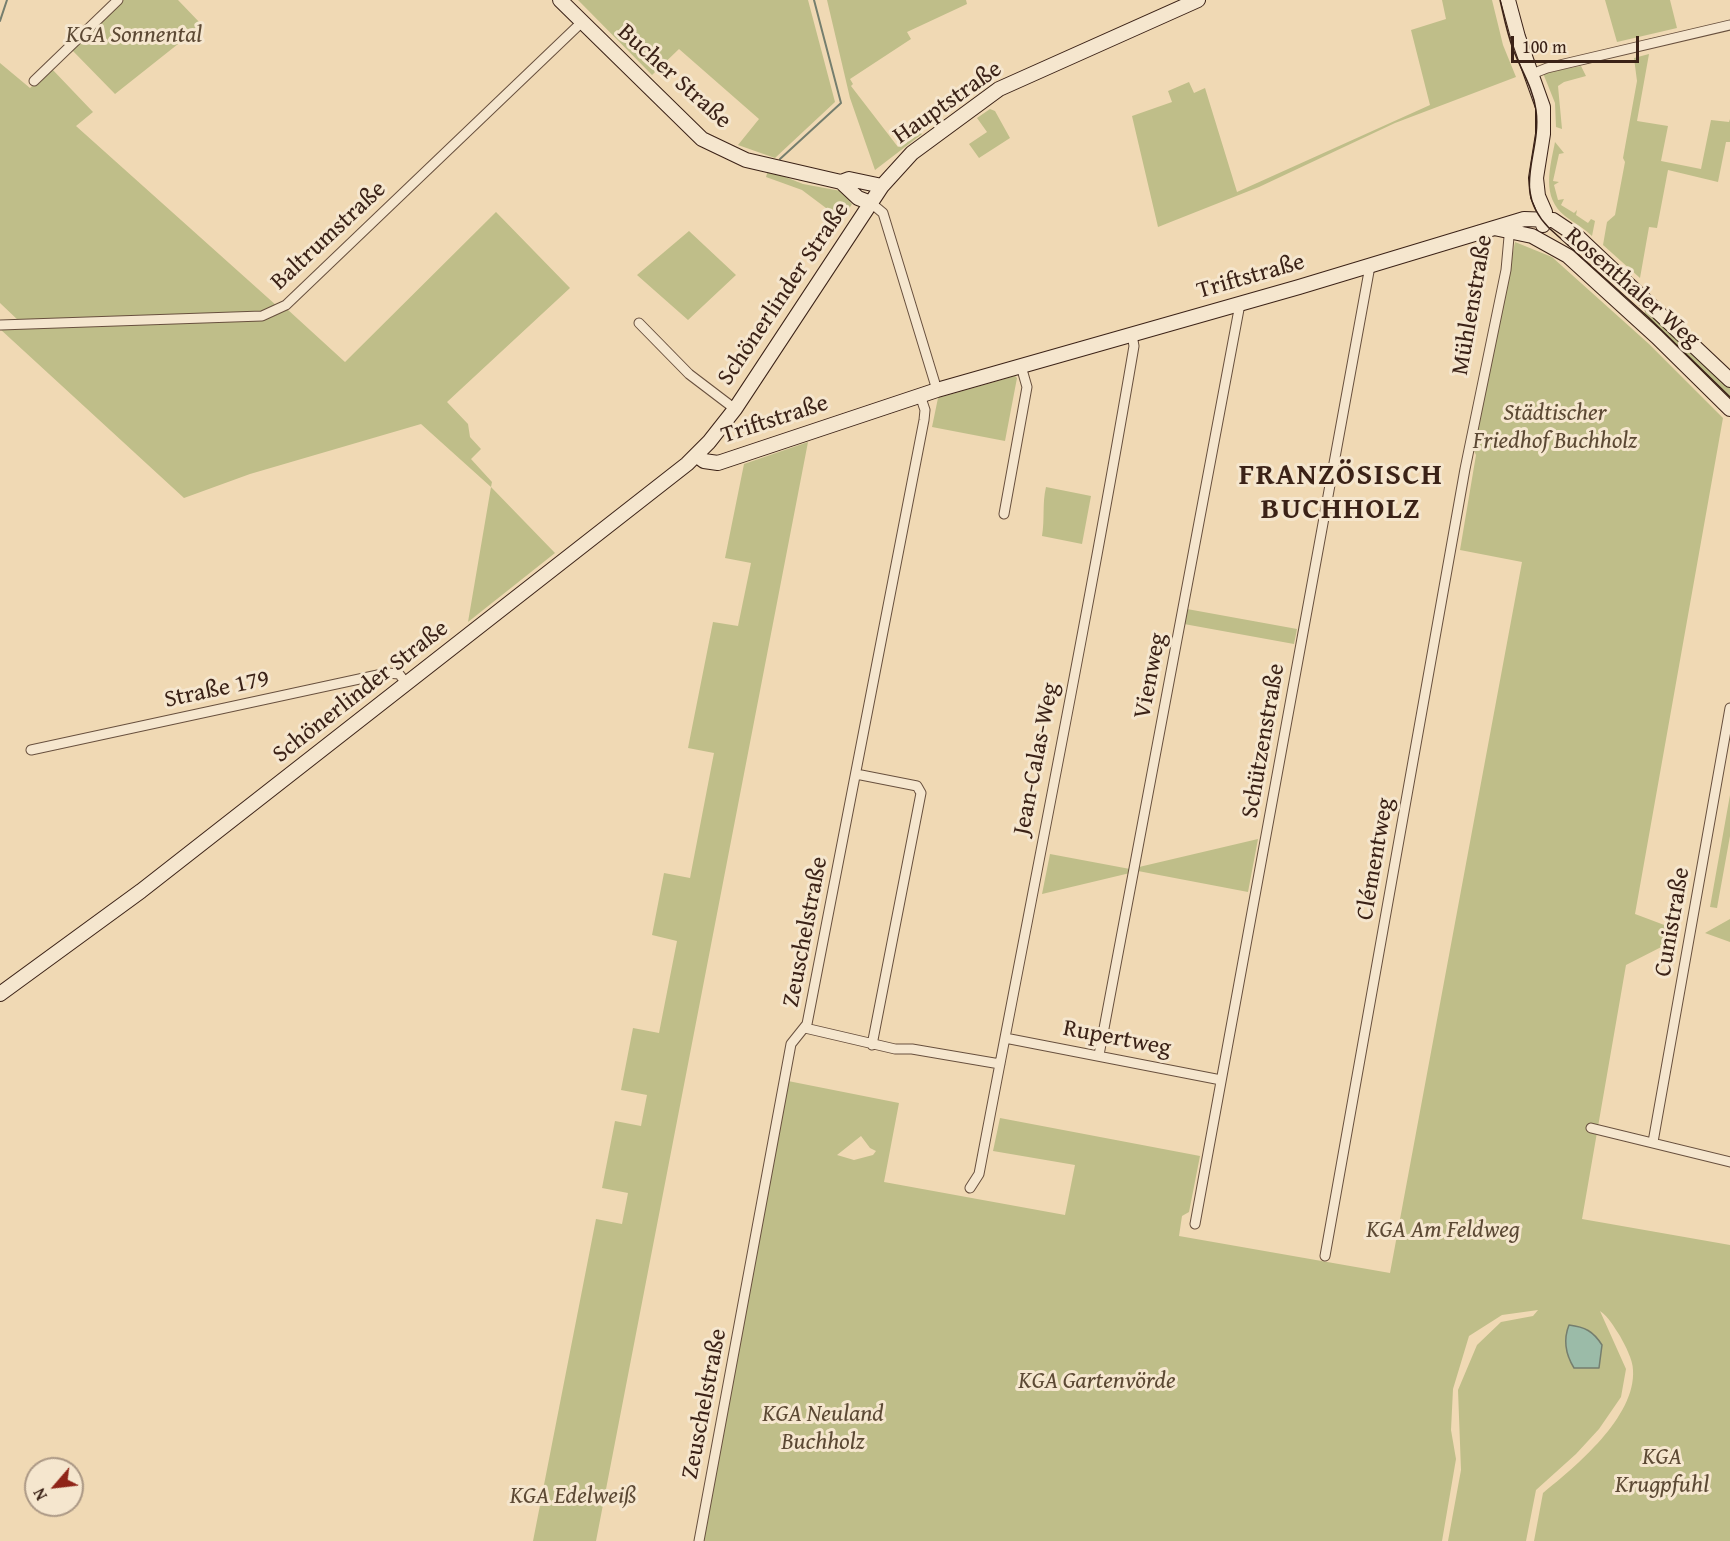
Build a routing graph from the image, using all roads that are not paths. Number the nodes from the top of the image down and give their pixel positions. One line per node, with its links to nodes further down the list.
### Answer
1 (118, 0): 8 (street)
2 (560, 0): 5 (main road, Bucher Straße)
3 (1198, 0): 10 (main road, Hauptstraße)
4 (1508, 0): 7 (main road)
5 (582, 22): 9 (main road, Bucher Straße); 18 (street, Baltrumstraße)
6 (1730, 25): 7 (street)
7 (1532, 74): 12 (main road)
8 (34, 81)
9 (841, 182): 10 (main road, Bucher Straße); 11 (main road, Bucher Straße)
10 (882, 186): 11 (main road, Hauptstraße)
11 (871, 203): 22 (street); 24 (main road, Schönerlinder Straße)
12 (1545, 219): 13 (main road, Triftstraße); 14 (main road, Mühlenstraße); 21 (main road, Rosenthaler Weg)
13 (1510, 226): 14 (main road, Triftstraße); 15 (main road, Triftstraße); 27 (street, Mühlenstraße)
14 (1525, 233): 25 (main road, Rosenthaler Weg)
15 (1370, 266): 16 (main road, Triftstraße); 39 (street, Schützenstraße)
16 (1240, 304): 19 (main road, Triftstraße); 37 (street, Vienweg)
17 (639, 323): 24 (street, Schönerlinder Straße)
18 (0, 325)
19 (1132, 335): 20 (main road, Triftstraße); 35 (street, Jean-Calas-Weg)
20 (1021, 366): 22 (main road, Triftstraße); 28 (street)
21 (1730, 380)
22 (937, 390): 23 (main road, Triftstraße)
23 (920, 395): 26 (main road, Triftstraße); 32 (street, Zeuschelstraße)
24 (735, 409): 26 (main road, Schönerlinder Straße)
25 (1730, 409)
26 (696, 455): 29 (main road, Schönerlinder Straße)
27 (1465, 469): 45 (street, Clémentweg)
28 (1004, 513)
29 (407, 684): 31 (street, Straße 179); 33 (main road, Schönerlinder Straße)
30 (1730, 708): 41 (street, Cunistraße)
31 (31, 750)
32 (856, 774): 34 (street, Zeuschelstraße); 36 (street)
33 (0, 994)
34 (805, 1028): 36 (street); 46 (street, Zeuschelstraße)
35 (1005, 1038): 37 (street, Rupertweg); 38 (street, Jean-Calas-Weg)
36 (872, 1045): 38 (street)
37 (1100, 1055): 39 (street, Rupertweg)
38 (1000, 1064): 43 (street, Jean-Calas-Weg)
39 (1221, 1080): 44 (street, Schützenstraße)
40 (1591, 1128): 41 (street)
41 (1653, 1142): 42 (street)
42 (1730, 1162)
43 (970, 1188)
44 (1195, 1224)
45 (1325, 1256)
46 (699, 1541)

